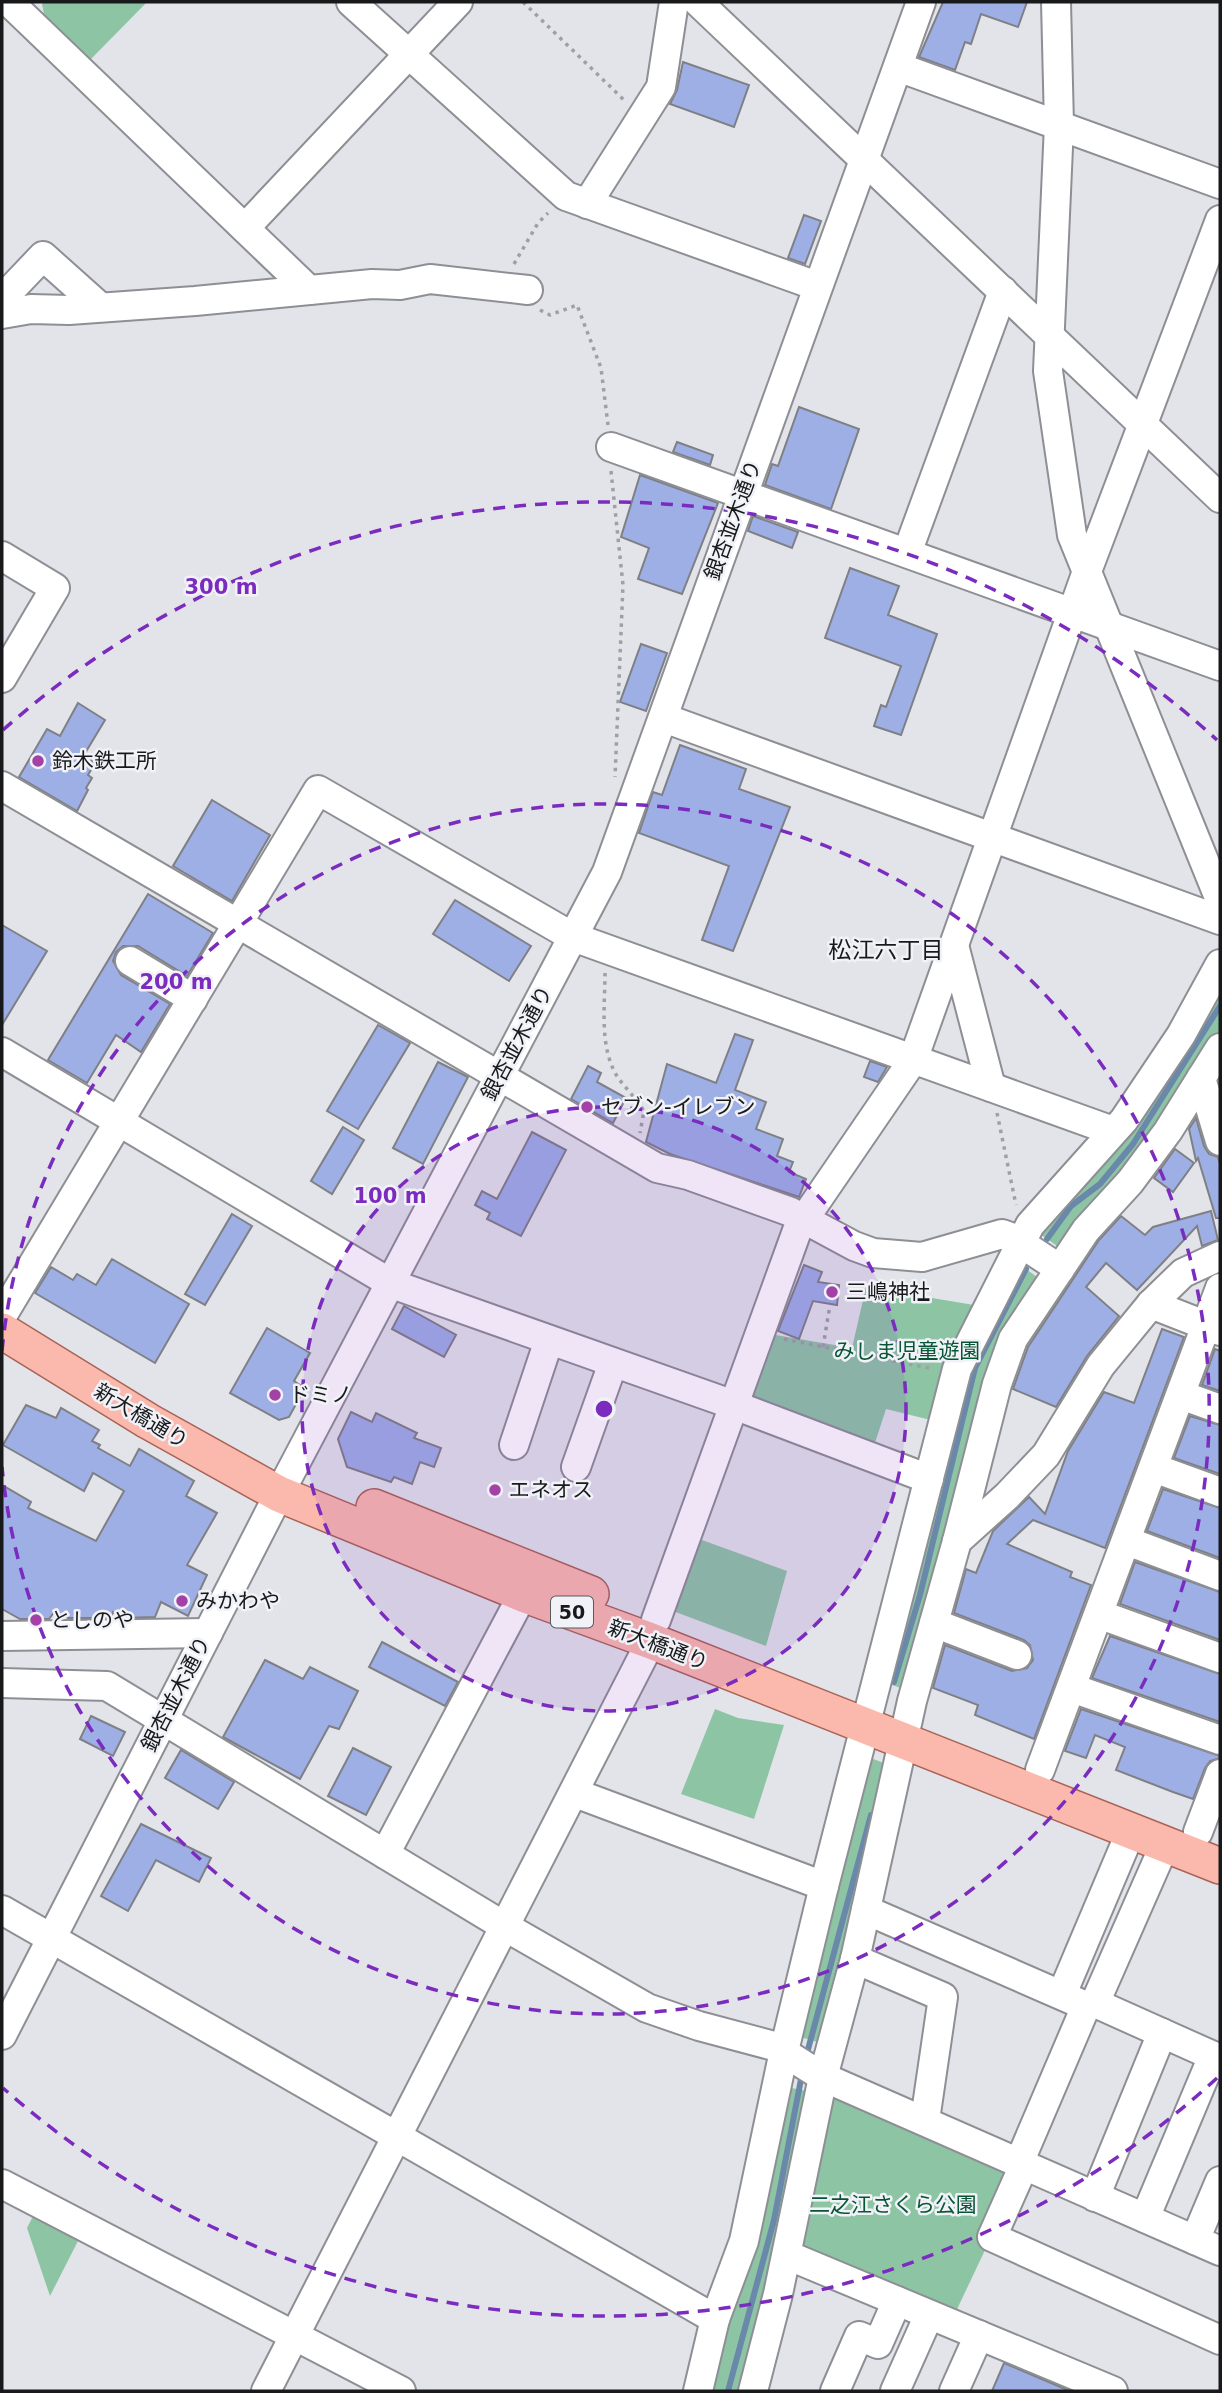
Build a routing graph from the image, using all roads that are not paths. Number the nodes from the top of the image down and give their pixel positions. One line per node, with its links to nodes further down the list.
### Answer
1 (351, 2): 8 (street)
2 (674, 2): 13 (street)
3 (698, 2): 11 (street)
4 (921, 2): 9 (street, 銀杏並木通り)
5 (1056, 2): 10 (street)
6 (454, 3): 8 (street)
7 (13, 9): 15 (street)
8 (409, 55): 13 (street); 15 (street)
9 (898, 67): 10 (street); 11 (street, 銀杏並木通り)
10 (1059, 125): 12 (street); 23 (street)
11 (863, 160): 16 (street, 銀杏並木通り); 19 (street)
12 (1220, 184)
13 (577, 200): 16 (street)
14 (1220, 220): 24 (street)
15 (246, 228): 17 (street)
16 (817, 286): 26 (street, 銀杏並木通り)
17 (309, 290): 18 (street); 21 (street)
18 (528, 290)
19 (1003, 291): 23 (street); 28 (street)
20 (2, 299): 21 (street)
21 (100, 307): 22 (street)
22 (2, 314)
23 (1050, 338): 24 (street); 30 (street)
24 (1143, 426): 27 (street); 30 (street)
25 (611, 447): 26 (street)
26 (743, 494): 28 (street); 35 (street, 銀杏並木通り)
27 (1220, 498)
28 (907, 554): 31 (street)
29 (2, 556): 34 (street)
30 (1086, 574): 31 (street); 32 (street)
31 (1074, 613): 32 (street); 37 (street)
32 (1111, 627): 33 (street); 38 (street)
33 (1220, 666)
34 (2, 678)
35 (664, 718): 37 (street); 41 (street, 銀杏並木通り)
36 (2, 786): 40 (street)
37 (994, 836): 39 (street); 42 (street)
38 (1220, 901)
39 (1220, 920)
40 (239, 923): 41 (street); 45 (street); 49 (street)
41 (573, 937): 48 (street); 49 (street, 銀杏並木通り)
42 (955, 949): 48 (street); 51 (street)
43 (130, 961): 45 (street)
44 (1220, 964): 53 (street)
45 (193, 999): 52 (street)
46 (1220, 1048): 50 (street)
47 (2, 1052): 52 (street)
48 (913, 1060): 51 (street); 55 (street)
49 (499, 1077): 55 (street); 59 (street, 銀杏並木通り)
50 (1201, 1078): 54 (street); 58 (street)
51 (991, 1087): 53 (street)
52 (119, 1122): 59 (street); 62 (street)
53 (1114, 1131): 56 (street)
54 (1220, 1141)
55 (805, 1220): 56 (street); 67 (street)
56 (1021, 1242): 58 (street); 72 (street)
57 (1220, 1256): 61 (street)
58 (1060, 1269): 75 (street)
59 (392, 1284): 64 (street); 73 (street, 銀杏並木通り)
60 (1220, 1288): 63 (street)
61 (1151, 1304): 63 (street); 75 (street)
62 (3, 1316): 73 (main road, 新大橋通り / 50)
63 (1213, 1328): 66 (street)
64 (549, 1340): 65 (street); 69 (street)
65 (612, 1363): 67 (street); 70 (street)
66 (1181, 1395): 68 (street); 71 (street)
67 (734, 1405): 72 (street); 81 (street)
68 (1220, 1409)
69 (514, 1446)
70 (576, 1467)
71 (1154, 1468): 74 (street); 76 (street)
72 (929, 1479): 88 (street)
73 (285, 1484): 78 (main road, 新大橋通り / 50); 81 (main road, 新大橋通り / 50); 83 (street, 銀杏並木通り)
74 (1220, 1492)
75 (960, 1528): 80 (street)
76 (1127, 1541): 77 (street); 79 (street)
77 (1220, 1576)
78 (523, 1594): 81 (main road, 新大橋通り / 50); 98 (street)
79 (1101, 1615): 85 (street); 87 (street)
80 (934, 1623): 84 (street); 90 (street)
81 (654, 1631): 88 (main road, 新大橋通り / 50); 94 (street)
82 (7, 1633): 83 (street)
83 (208, 1633): 89 (street, 銀杏並木通り)
84 (1017, 1655)
85 (1220, 1658)
86 (2, 1683): 89 (street)
87 (1072, 1688): 91 (street); 92 (street)
88 (867, 1716): 90 (main road, 新大橋通り / 50); 100 (street)
89 (163, 1719): 98 (street); 104 (street, 銀杏並木通り)
90 (905, 1731): 92 (main road, 新大橋通り / 50); 95 (main road, 新大橋通り / 50); 102 (street)
91 (1220, 1740)
92 (1040, 1770): 96 (main road, 新大橋通り / 50)
93 (1220, 1774): 96 (street)
94 (575, 1793): 100 (street); 103 (street)
95 (1131, 1831): 97 (main road, 新大橋通り / 50); 106 (street)
96 (1209, 1836)
97 (1165, 1844): 99 (main road, 新大橋通り / 50); 106 (street)
98 (385, 1854): 103 (street)
99 (1220, 1866)
100 (824, 1886): 109 (street)
101 (2, 1910): 104 (street)
102 (866, 1910): 105 (street); 106 (street)
103 (504, 1926): 109 (street); 113 (street)
104 (51, 1939): 108 (street, 銀杏並木通り); 113 (street)
105 (855, 1959): 111 (street); 112 (street)
106 (1081, 2001): 107 (street); 114 (street)
107 (1162, 2033): 110 (street); 117 (street)
108 (2, 2035)
109 (784, 2051): 111 (street); 123 (street)
110 (1217, 2058): 118 (street)
111 (824, 2077): 112 (street); 120 (street)
112 (925, 2120): 114 (street)
113 (398, 2139): 123 (street); 125 (street)
114 (1021, 2164): 117 (street); 126 (street)
115 (1220, 2181): 119 (street)
116 (2, 2183): 125 (street)
117 (1095, 2197): 118 (street)
118 (1145, 2218): 119 (street)
119 (1208, 2246)
120 (787, 2255): 121 (street); 130 (street)
121 (897, 2301): 122 (street); 131 (street)
122 (929, 2315): 124 (street); 132 (street)
123 (715, 2319): 129 (street)
124 (979, 2335): 133 (street); 134 (street)
125 (294, 2336): 127 (street); 128 (street)
126 (1220, 2340)
127 (267, 2391)
128 (401, 2391)
129 (698, 2391)
130 (753, 2391)
131 (835, 2391)
132 (895, 2391)
133 (954, 2391)
134 (1112, 2391)

